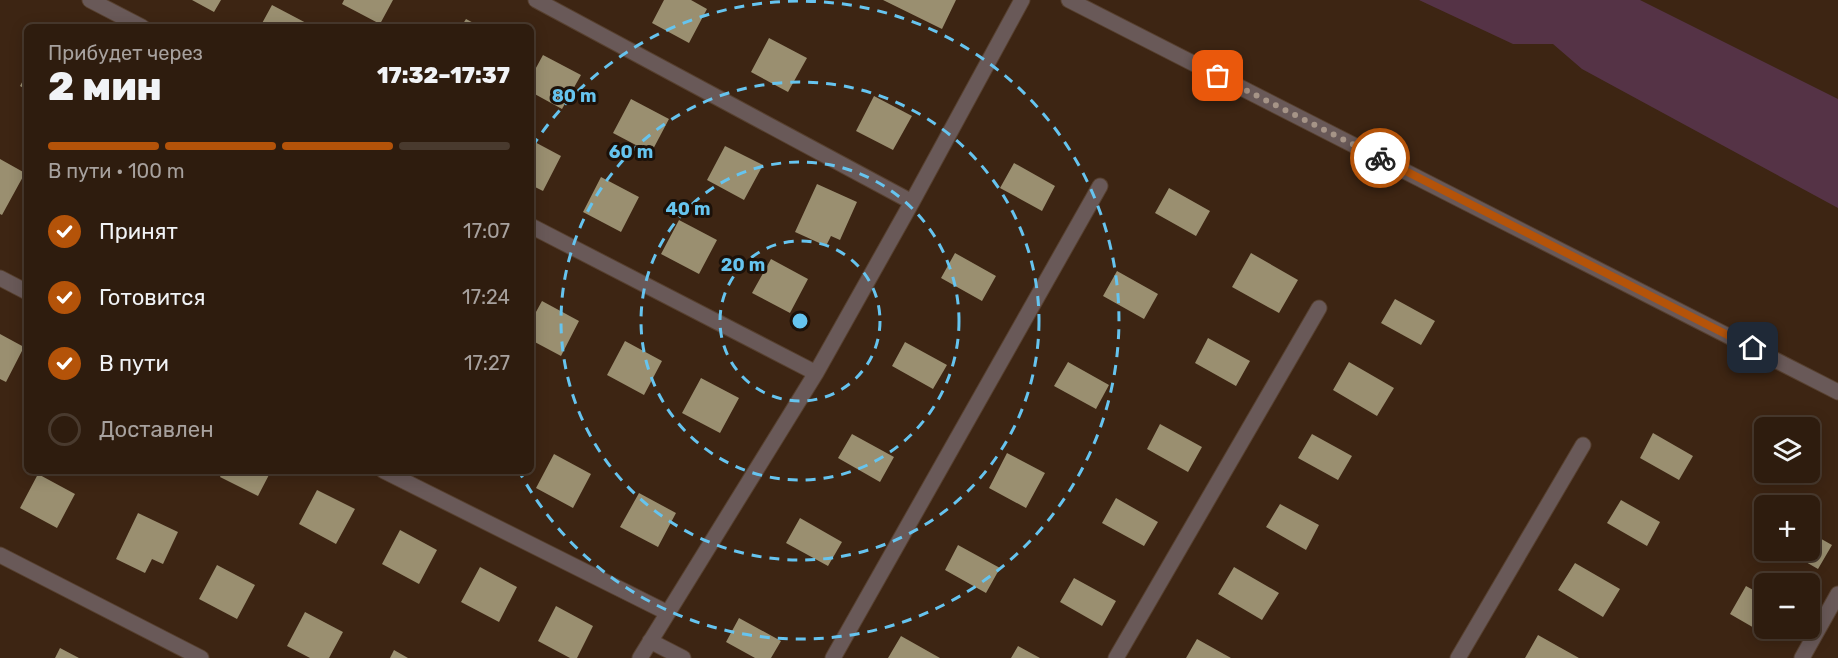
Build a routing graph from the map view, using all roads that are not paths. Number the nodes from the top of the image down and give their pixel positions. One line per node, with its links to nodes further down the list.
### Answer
1 (90, 0): 5 (street)
2 (536, 0): 7 (street)
3 (1022, 0): 7 (street)
4 (1069, 0): 13 (street)
5 (136, 24)
6 (1100, 186): 23 (street)
7 (912, 202): 12 (street)
8 (534, 228): 12 (street)
9 (0, 278): 10 (street)
10 (24, 290)
11 (1318, 308): 24 (street)
12 (816, 373): 18 (street)
13 (1838, 392)
14 (1583, 445): 25 (street)
15 (390, 474): 18 (street)
16 (0, 555): 20 (street)
17 (1838, 594): 26 (street)
18 (668, 613): 19 (street)
19 (650, 641): 21 (street); 22 (street)
20 (201, 658)
21 (640, 658)
22 (683, 658)
23 (833, 658)
24 (1116, 658)
25 (1458, 658)
26 (1802, 658)

